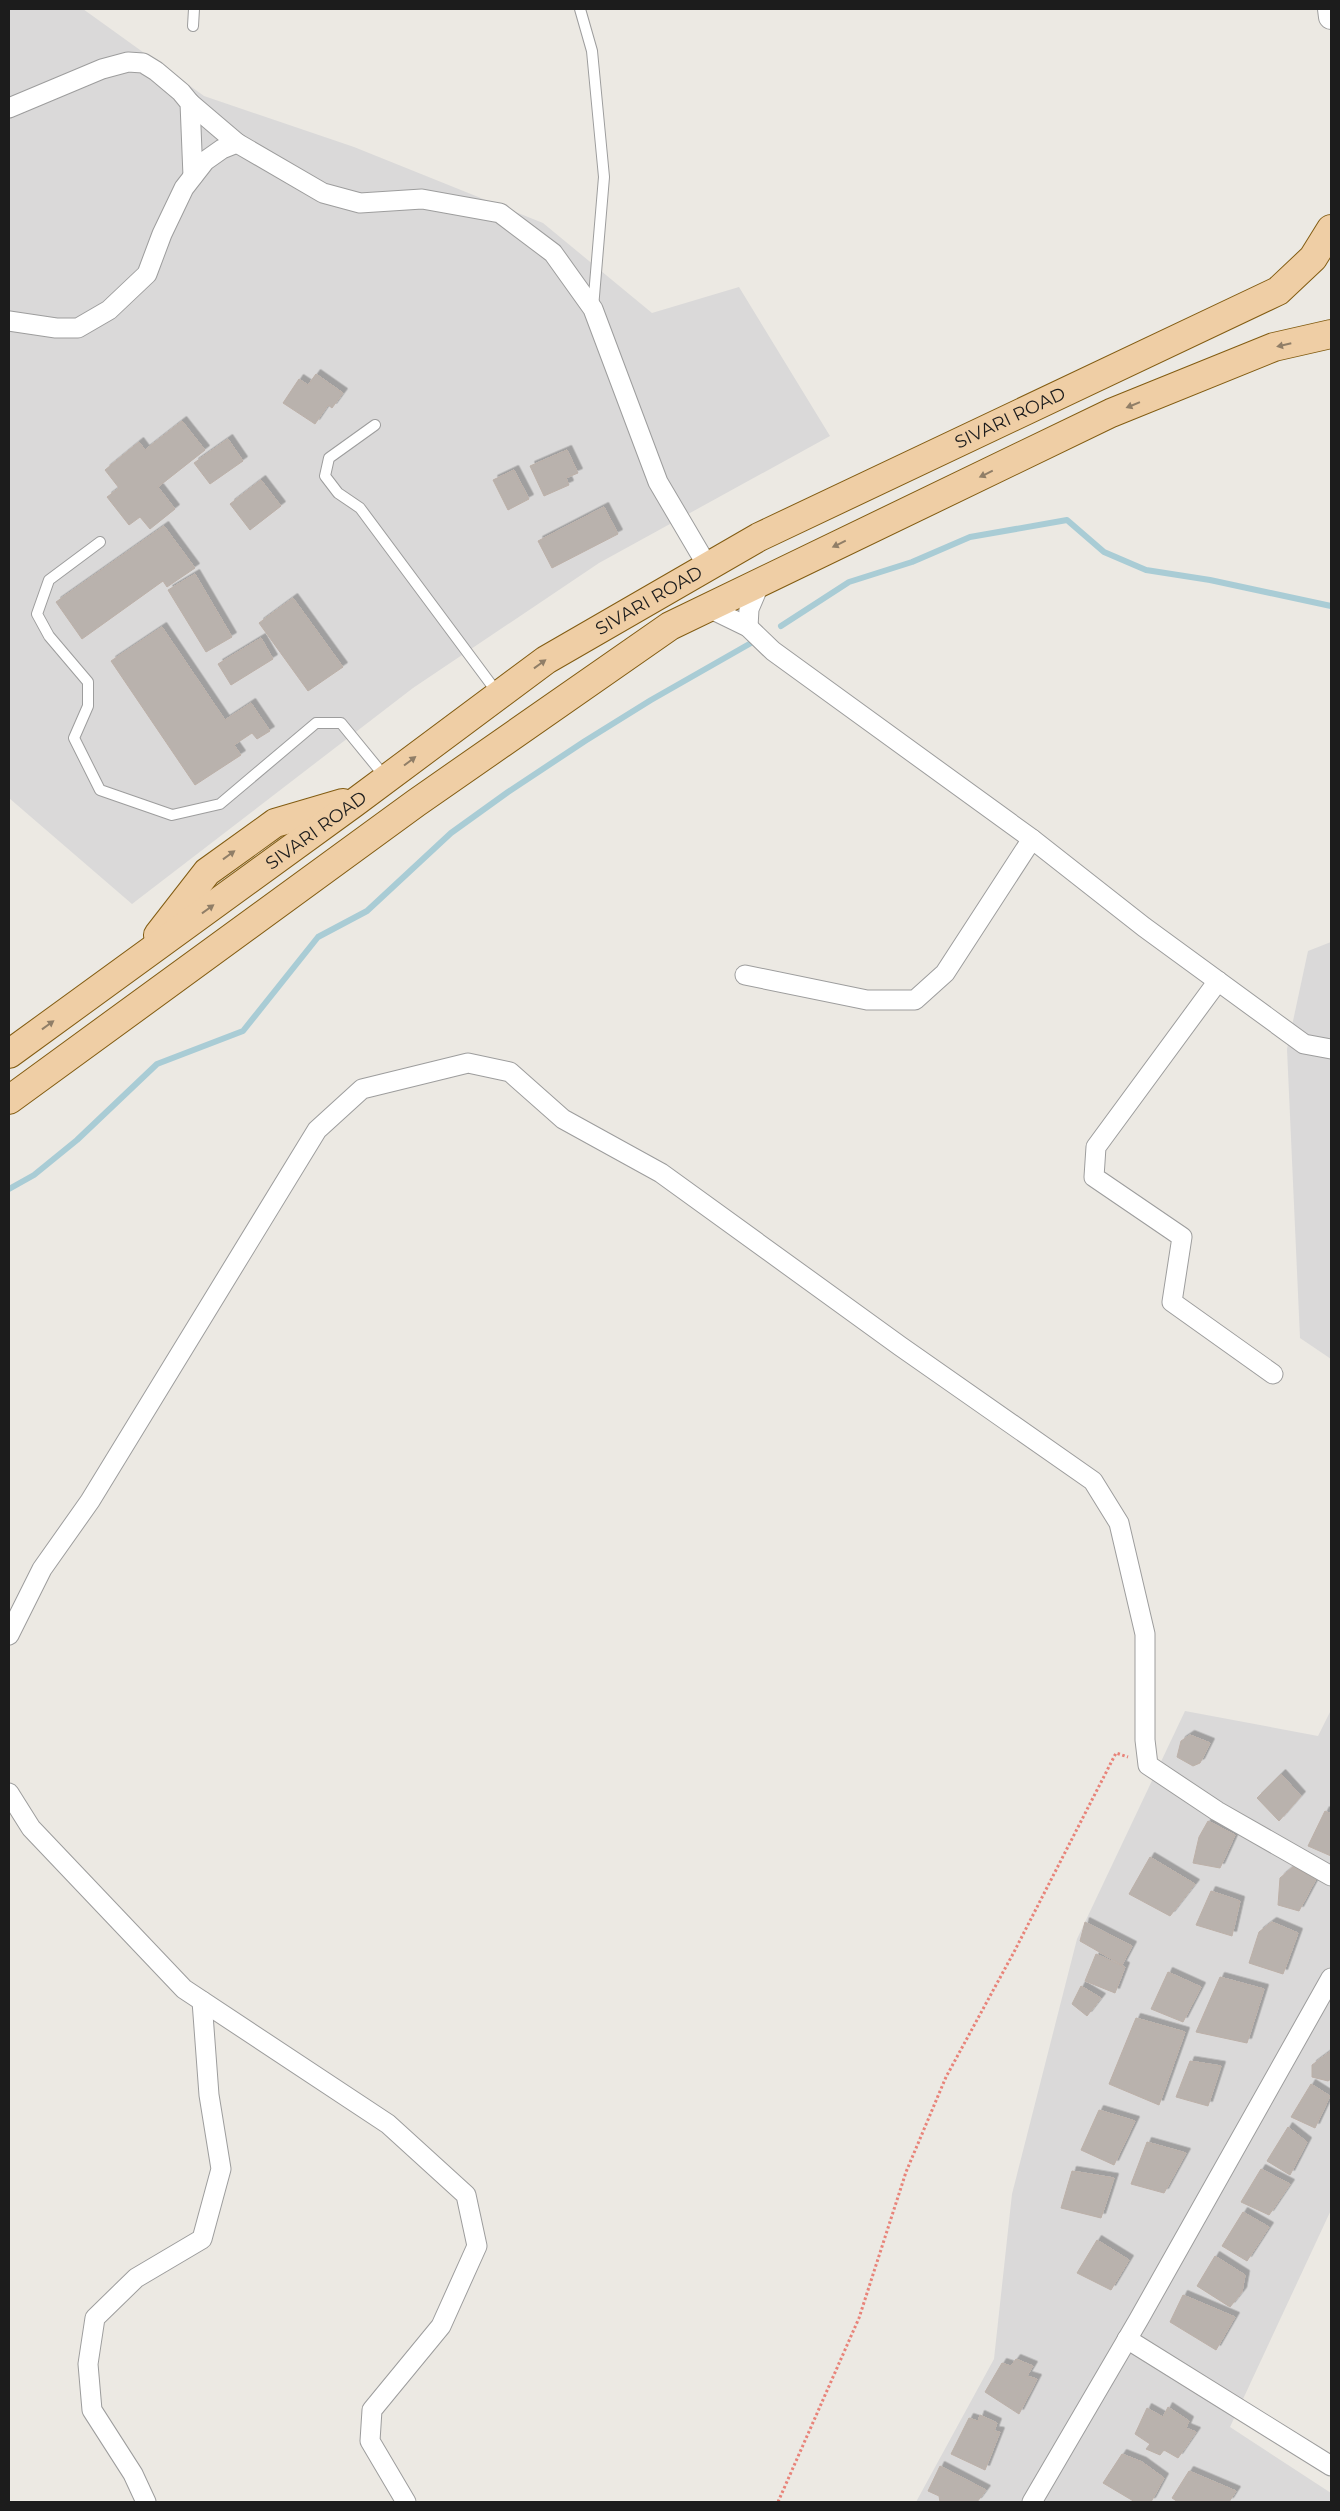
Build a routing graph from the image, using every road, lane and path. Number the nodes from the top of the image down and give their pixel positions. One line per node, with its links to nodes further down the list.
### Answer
1 (194, 9): 5 (lane)
2 (580, 9): 11 (lane)
3 (1330, 9): 4 (street)
4 (1331, 17)
5 (193, 26)
6 (190, 103): 7 (street); 8 (street); 9 (street)
7 (9, 108)
8 (237, 143): 9 (street); 11 (street)
9 (193, 176): 12 (street)
10 (1331, 229): 16 (main road, SIVARI ROAD)
11 (593, 309): 16 (street)
12 (9, 321)
13 (1331, 334): 17 (main road, SIVARI ROAD, one-way to 17)
14 (375, 425): 20 (lane)
15 (100, 542): 21 (lane)
16 (708, 567): 20 (main road, SIVARI ROAD, one-way to 16)
17 (760, 583): 18 (main road, SIVARI ROAD); 19 (street)
18 (709, 608): 19 (street); 27 (main road, SIVARI ROAD)
19 (748, 627): 22 (street)
20 (499, 695): 21 (main road, SIVARI ROAD, one-way to 20)
21 (386, 779): 26 (main road, SIVARI ROAD, one-way to 21)
22 (1032, 839): 23 (street); 24 (street)
23 (745, 975)
24 (1218, 982): 25 (street); 28 (street)
25 (1331, 1049)
26 (9, 1054)
27 (9, 1100)
28 (1272, 1374)
29 (9, 1635): 30 (street)
30 (1148, 1765): 32 (street); 39 (path)
31 (9, 1792): 34 (street)
32 (1331, 1876)
33 (1331, 1978): 35 (street)
34 (202, 2001): 37 (street); 38 (street)
35 (1127, 2339): 36 (street); 40 (street)
36 (1331, 2466)
37 (146, 2502)
38 (406, 2502)
39 (778, 2502)
40 (1032, 2502)

